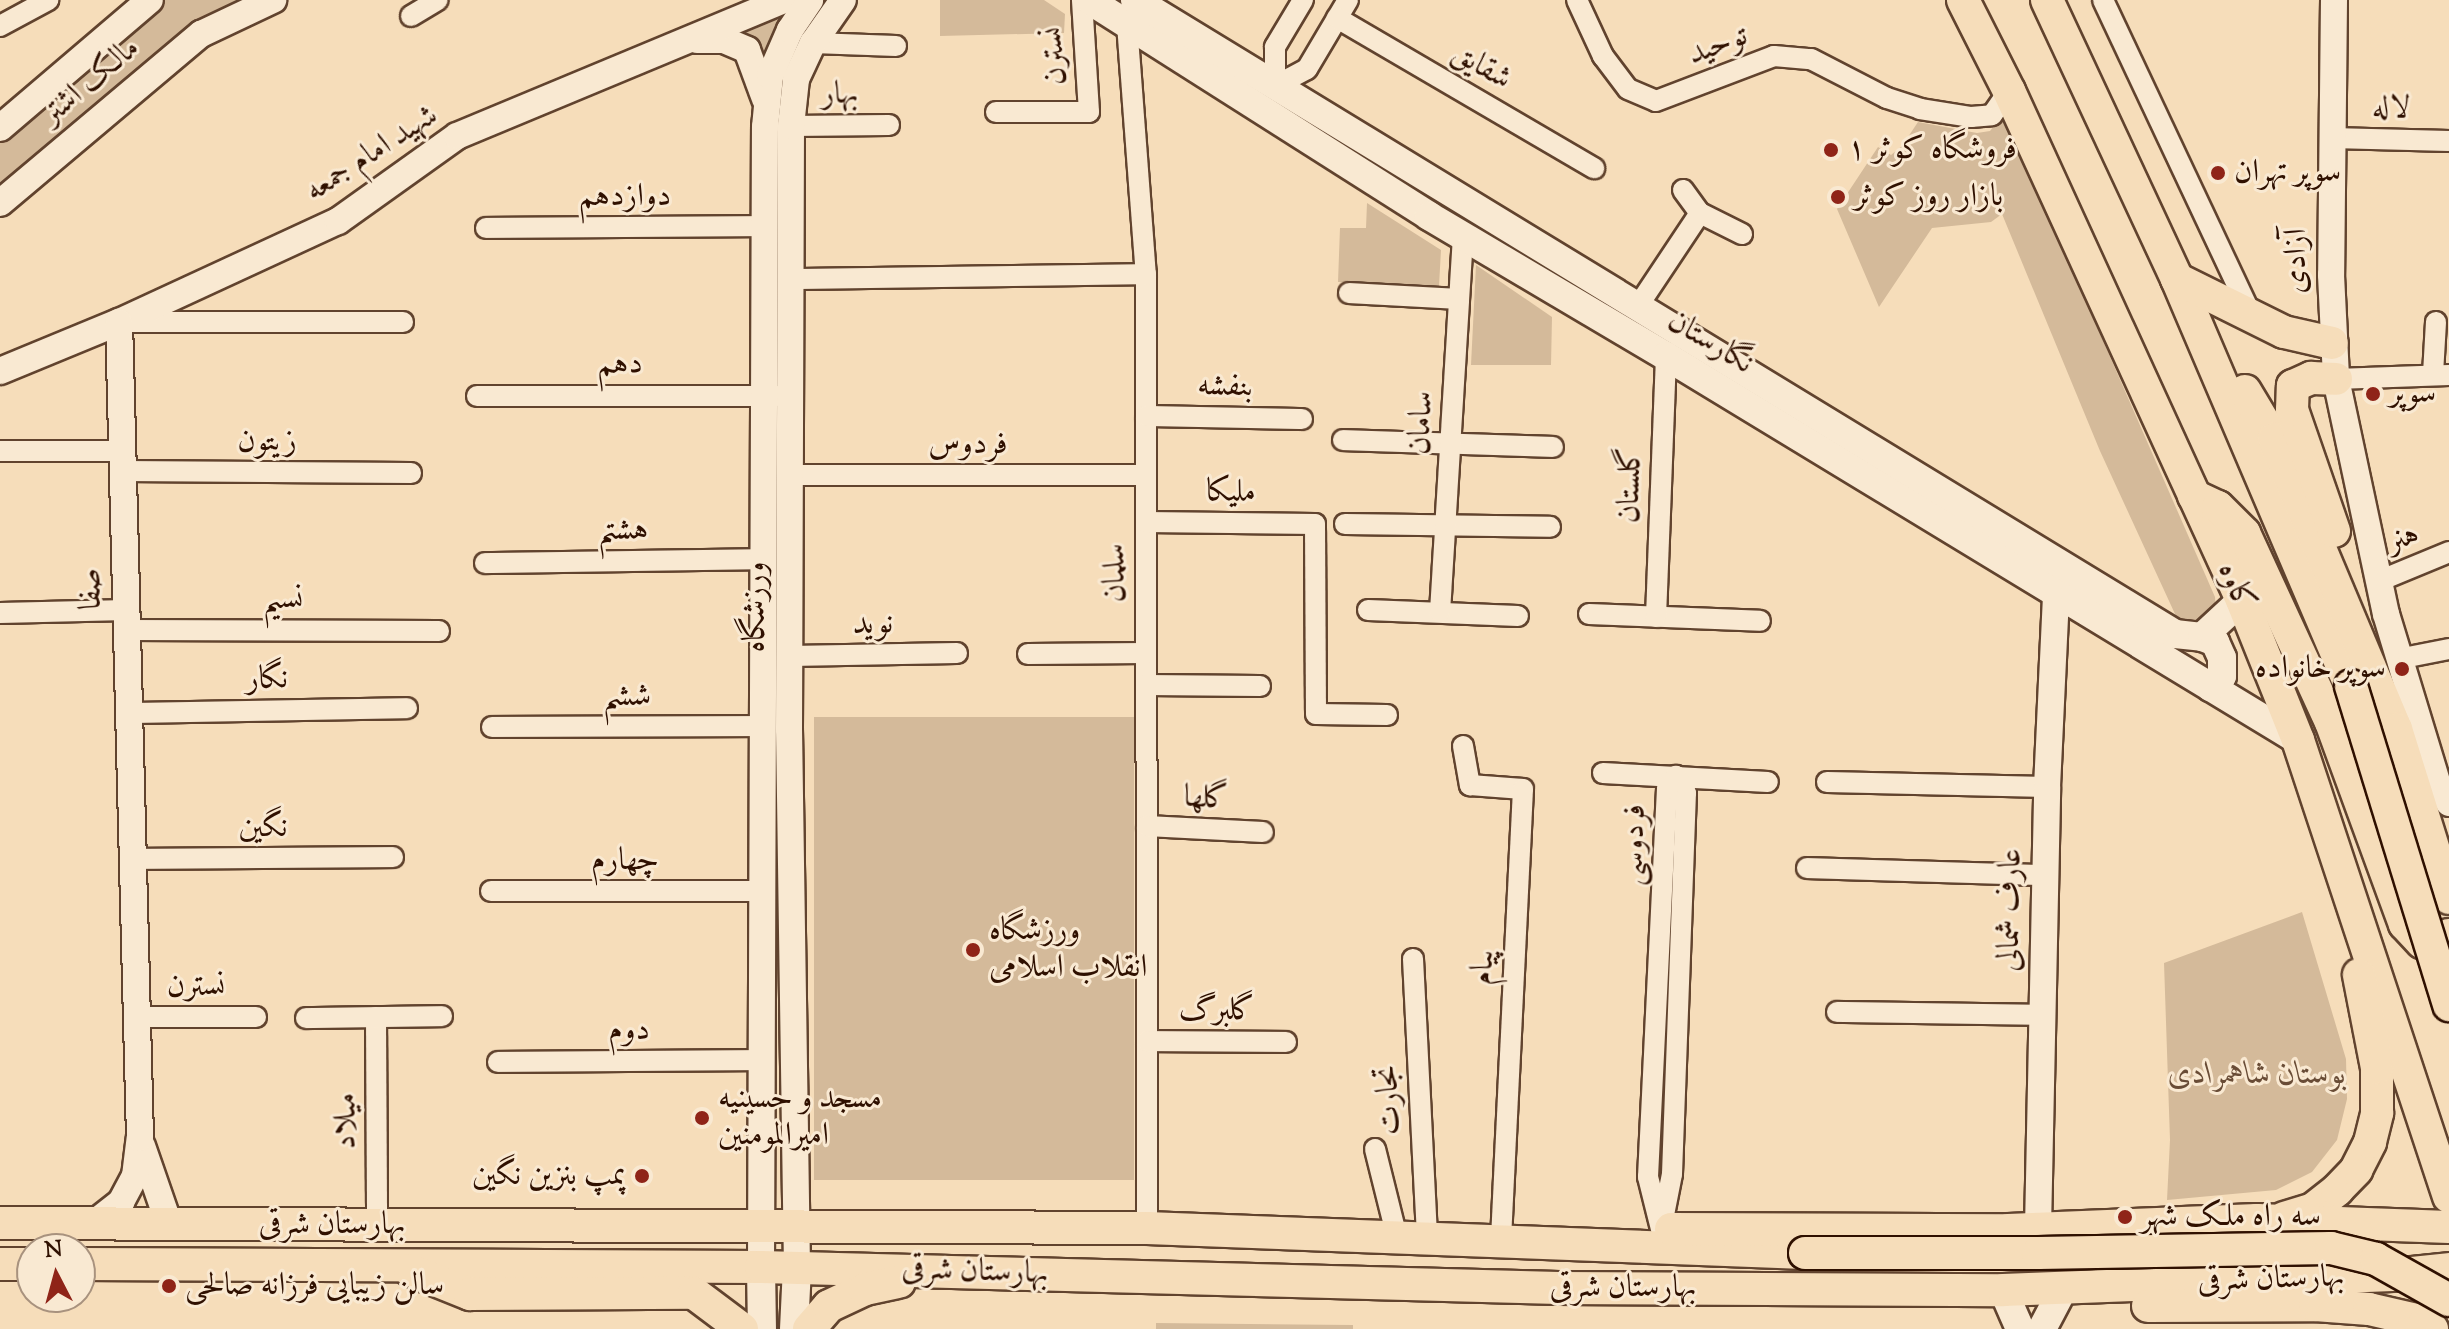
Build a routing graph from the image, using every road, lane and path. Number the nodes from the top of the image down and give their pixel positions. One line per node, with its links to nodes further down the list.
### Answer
1 (48, 0): 19 (street)
2 (150, 0): 29 (street, مالک اشتر)
3 (273, 0): 34 (street, مالک اشتر)
4 (438, 0): 18 (street)
5 (784, 0): 20 (street, شهید امام جمعه)
6 (810, 0): 25 (street, ورزشگاه)
7 (843, 0): 21 (street, ورزشگاه)
8 (1082, 0): 26 (street, نسترن)
9 (1089, 0): 17 (main road, نگارستان)
10 (1303, 0): 23 (street)
11 (1577, 0): 24 (street, توحید)
12 (1963, 0): 24 (main road, کاوه)
13 (2047, 0): 43 (main road)
14 (2103, 0): 47 (street)
15 (2334, 0): 30 (street, آزادی)
16 (1343, 9): 23 (street); 32 (street, شقایق)
17 (1131, 12): 23 (main road, نگارستان); 40 (main road, نگارستان); 41 (street, سلمان)
18 (411, 16)
19 (0, 26)
20 (689, 40): 25 (street); 48 (street, شهید امام جمعه)
21 (813, 43): 22 (street); 28 (street, ورزشگاه)
22 (896, 46)
23 (1275, 86): 35 (main road, نگارستان)
24 (2009, 91): 69 (main road, کاوه)
25 (767, 103): 37 (street, ورزشگاه)
26 (996, 112)
27 (889, 125): 28 (street, بهار)
28 (791, 126): 42 (street, ورزشگاه)
29 (0, 128)
30 (2332, 138): 31 (street, لاله); 51 (street, آزادی)
31 (2449, 141)
32 (1594, 168)
33 (1683, 190): 36 (street)
34 (0, 203)
35 (1479, 210): 40 (main road); 46 (main road, نگارستان)
36 (1700, 213): 39 (street); 46 (street)
37 (765, 226): 38 (street, دوازدهم); 56 (street, ورزشگاه)
38 (486, 228)
39 (1742, 234)
40 (1463, 237): 45 (street, سامان); 52 (main road, نگارستان)
41 (1146, 274): 42 (street); 59 (street, سلمان)
42 (791, 279): 58 (street, ورزشگاه)
43 (2177, 279): 47 (main road); 104 (main road); 126 (main road, bridge)
44 (1349, 293): 45 (street)
45 (1459, 299): 62 (street, سامان)
46 (1638, 306): 89 (main road, نگارستان)
47 (2253, 319): 51 (main road)
48 (119, 322): 49 (street); 53 (street, شهید امام جمعه); 65 (street, صفا)
49 (403, 322)
50 (2436, 322): 54 (street)
51 (2332, 343): 55 (street, آزادی)
52 (1666, 356): 78 (main road, نگارستان); 85 (street, گلستان)
53 (0, 371)
54 (2441, 374): 55 (street)
55 (2336, 379): 77 (street, آزادی); 104 (main road)
56 (764, 394): 57 (street, دهم); 58 (street, دهم); 75 (street, ورزشگاه)
57 (477, 396)
58 (790, 398): 67 (street, ورزشگاه)
59 (1146, 416): 60 (street, بنفشه); 68 (street, سلمان)
60 (1302, 419)
61 (1343, 440): 62 (street)
62 (1451, 443): 63 (street); 72 (street, سامان)
63 (1553, 447)
64 (0, 451): 65 (street, زیتون)
65 (123, 461): 66 (street, زیتون); 86 (street, صفا)
66 (411, 473)
67 (790, 475): 68 (street, فردوس); 94 (street, ورزشگاه)
68 (1146, 475): 70 (street, سلمان)
69 (2194, 496): 79 (main road, کاوه); 123 (main road)
70 (1146, 522): 92 (street, سلمان); 101 (street, ملیکا)
71 (1345, 524): 72 (street)
72 (1446, 526): 73 (street); 81 (street, سامان)
73 (1550, 527)
74 (2449, 552): 77 (street, هنر)
75 (763, 559): 76 (street, هشتم); 102 (street, ورزشگاه)
76 (485, 563)
77 (2379, 581): 95 (street, آزادی)
78 (2056, 593): 98 (main road, نگارستان); 111 (street, عارف شمالی)
79 (2242, 600): 89 (main road); 105 (main road, کاوه)
80 (1368, 610): 81 (street)
81 (1440, 612): 84 (street)
82 (0, 613): 86 (street, نسیم)
83 (1589, 614): 85 (street)
84 (1518, 616)
85 (1656, 617): 87 (street)
86 (127, 620): 88 (street, نسیم); 100 (street, صفا)
87 (1760, 621)
88 (439, 631)
89 (2202, 637): 98 (main road)
90 (2449, 649): 95 (street)
91 (957, 653): 94 (street, نوید)
92 (1146, 653): 93 (street); 96 (street, سلمان)
93 (1028, 654)
94 (790, 656): 152 (street, ورزشگاه)
95 (2398, 659): 112 (street, آزادی)
96 (1146, 685): 97 (street); 113 (street, سلمان)
97 (1260, 686)
98 (2211, 687): 105 (main road, نگارستان)
99 (407, 708): 100 (street, نگار)
100 (129, 713): 116 (street, صفا)
101 (1387, 715)
102 (762, 726): 103 (street, ششم); 121 (street, ورزشگاه)
103 (492, 727)
104 (2396, 729): 122 (main road)
105 (2298, 740): 119 (main road, کاوه)
106 (1463, 746): 158 (street, پیام)
107 (1603, 773): 108 (street)
108 (1676, 776): 109 (street); 124 (street, فردوسی)
109 (1768, 782)
110 (1827, 782): 111 (street)
111 (2047, 787): 118 (street, عارف شمالی)
112 (2449, 803)
113 (1147, 826): 114 (street, گلها); 134 (street, سلمان)
114 (1263, 832)
115 (393, 857): 116 (street, نگین)
116 (133, 859): 130 (street, صفا)
117 (1807, 868): 118 (street)
118 (2046, 875): 128 (street, عارف شمالی)
119 (2344, 882): 140 (main road, کاوه); 145 (main road)
120 (491, 891): 121 (street, چهارم)
121 (759, 891): 136 (street, ورزشگاه)
122 (2449, 898)
123 (2449, 935)
124 (1672, 943): 138 (street, فردوسی); 139 (street, فردوسی)
125 (1413, 959): 157 (street, تجارت)
126 (2449, 1005)
127 (1837, 1012): 128 (street)
128 (2042, 1015): 155 (street, عارف شمالی)
129 (442, 1016): 132 (street)
130 (137, 1017): 131 (street, نسترن); 141 (street, صفا)
131 (256, 1017)
132 (376, 1017): 133 (street); 149 (street, میلاد)
133 (306, 1018)
134 (1147, 1041): 135 (street, گلبرگ); 154 (street, سلمان)
135 (1286, 1042)
136 (759, 1060): 137 (street, دوم); 150 (street, ورزشگاه)
137 (498, 1062)
138 (1652, 1108): 139 (street); 156 (street, فردوسی)
139 (1675, 1110): 156 (street, فردوسی)
140 (2423, 1111): 142 (main road); 144 (main road, کاوه)
141 (140, 1138): 147 (street); 148 (street)
142 (2449, 1140)
143 (1375, 1149): 157 (street)
144 (2449, 1197)
145 (2257, 1220): 151 (main road, بهارستان شرقی); 153 (main road, بهارستان شرقی)
146 (0, 1223): 147 (main road, بهارستان شرقی)
147 (93, 1224): 148 (main road, بهارستان شرقی)
148 (169, 1224): 149 (main road, بهارستان شرقی)
149 (377, 1225): 150 (main road, بهارستان شرقی)
150 (760, 1226): 152 (main road, بهارستان شرقی); 162 (street, ورزشگاه)
151 (2146, 1226): 155 (main road, بهارستان شرقی); 166 (main road)
152 (797, 1227): 154 (main road, بهارستان شرقی); 163 (street, ورزشگاه)
153 (2449, 1227)
154 (1147, 1228): 157 (main road, بهارستان شرقی)
155 (2038, 1228): 156 (main road, بهارستان شرقی)
156 (1661, 1229): 159 (main road, بهارستان شرقی)
157 (1412, 1237): 158 (main road, بهارستان شرقی)
158 (1501, 1240): 159 (main road, بهارستان شرقی)
159 (1585, 1243): 169 (main road, بهارستان شرقی, bridge)
160 (392, 1263): 161 (main road, بهارستان شرقی); 162 (main road, بهارستان شرقی); 171 (main road)
161 (96, 1264)
162 (761, 1267): 163 (main road, بهارستان شرقی); 172 (main road)
163 (797, 1268): 165 (main road, بهارستان شرقی); 173 (main road)
164 (2449, 1269): 166 (main road, بهارستان شرقی)
165 (949, 1271): 168 (main road, بهارستان شرقی); 174 (main road)
166 (2186, 1284): 167 (main road, بهارستان شرقی)
167 (2076, 1288): 168 (main road, بهارستان شرقی); 170 (main road); 176 (main road)
168 (2003, 1290): 175 (main road)
169 (2449, 1300)
170 (2369, 1319): 177 (main road)
171 (742, 1329)
172 (762, 1329)
173 (794, 1329)
174 (809, 1329)
175 (2020, 1329)
176 (2042, 1329)
177 (2432, 1329)

